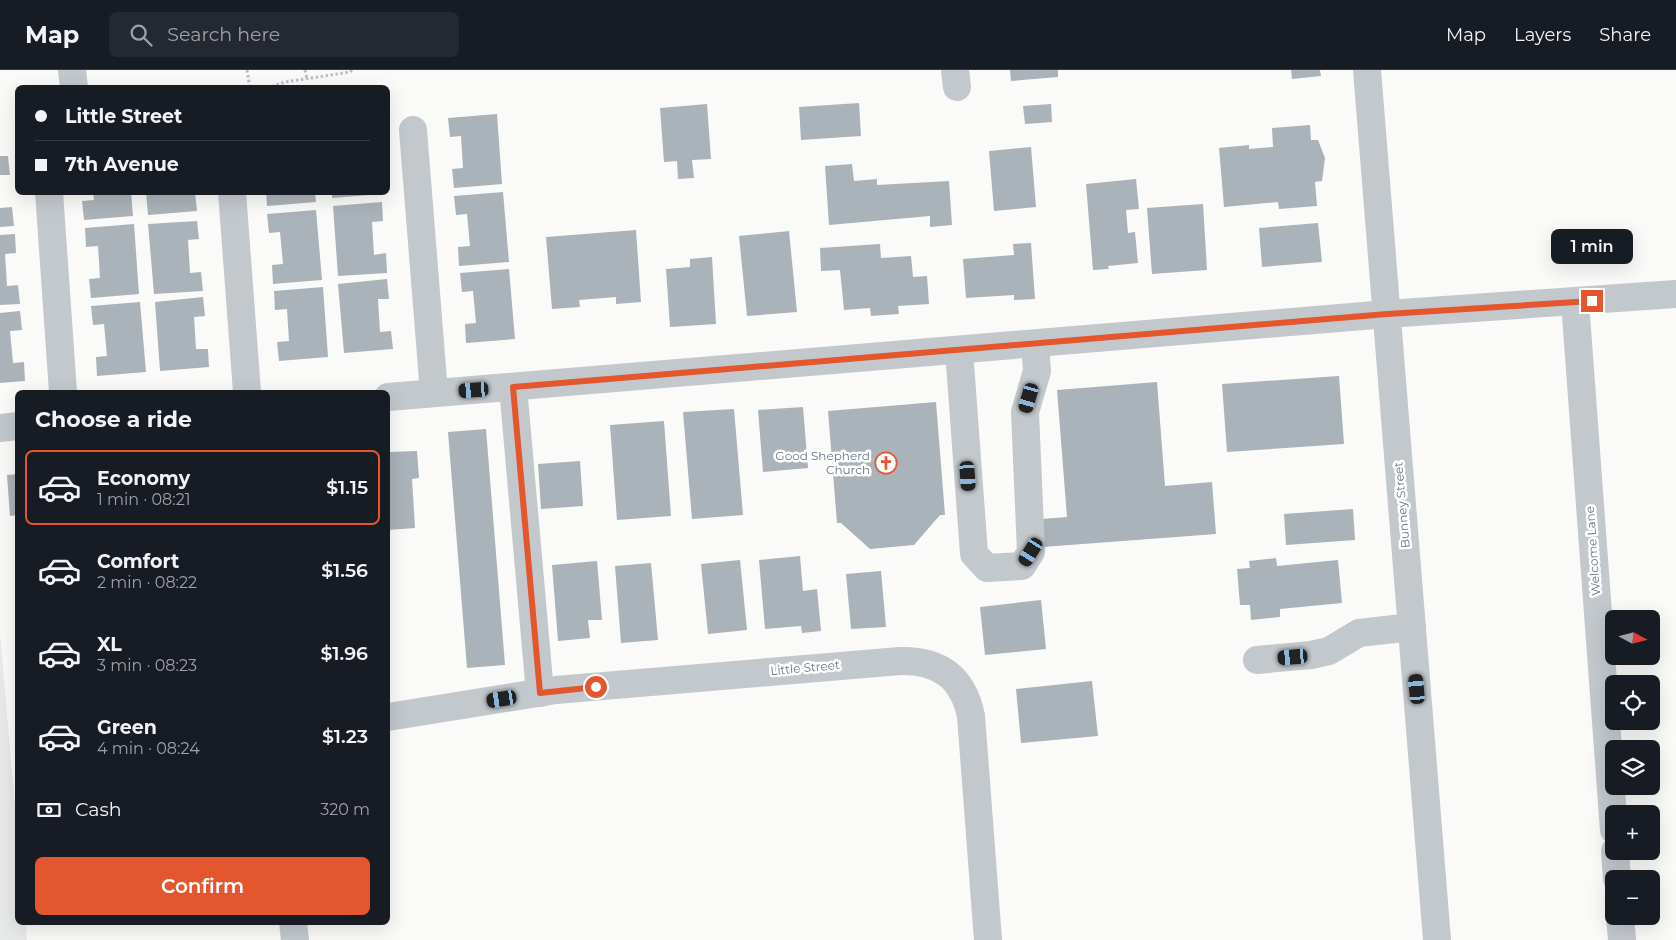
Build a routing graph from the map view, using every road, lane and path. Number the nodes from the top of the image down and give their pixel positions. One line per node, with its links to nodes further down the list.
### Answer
1 (72, 70): 7 (street)
2 (246, 70): 8 (path)
3 (305, 70): 6 (path)
4 (352, 70): 6 (path)
5 (1368, 70): 15 (street, Bunney Street)
6 (307, 79): 9 (path)
7 (74, 85)
8 (249, 85)
9 (280, 85)
10 (413, 130): 21 (street)
11 (49, 195): 19 (street)
12 (232, 195): 20 (street)
13 (1676, 294): 14 (street)
14 (1574, 302): 15 (street); 29 (street, Welcome Lane)
15 (1387, 314): 16 (street); 25 (street, Bunney Street)
16 (1035, 344): 17 (street); 17 (street)
17 (959, 350): 18 (street)
18 (513, 387): 21 (street); 27 (street)
19 (63, 390)
20 (247, 390)
21 (434, 393): 22 (street)
22 (390, 397)
23 (15, 426): 24 (street)
24 (0, 428)
25 (1412, 626): 26 (street); 34 (street, Bunney Street)
26 (1256, 660)
27 (540, 693): 28 (street, Little Street); 33 (street, Little Street)
28 (390, 717)
29 (1612, 805)
30 (294, 925): 32 (street)
31 (1621, 925): 35 (street)
32 (295, 940)
33 (988, 940)
34 (1437, 940)
35 (1622, 940)

